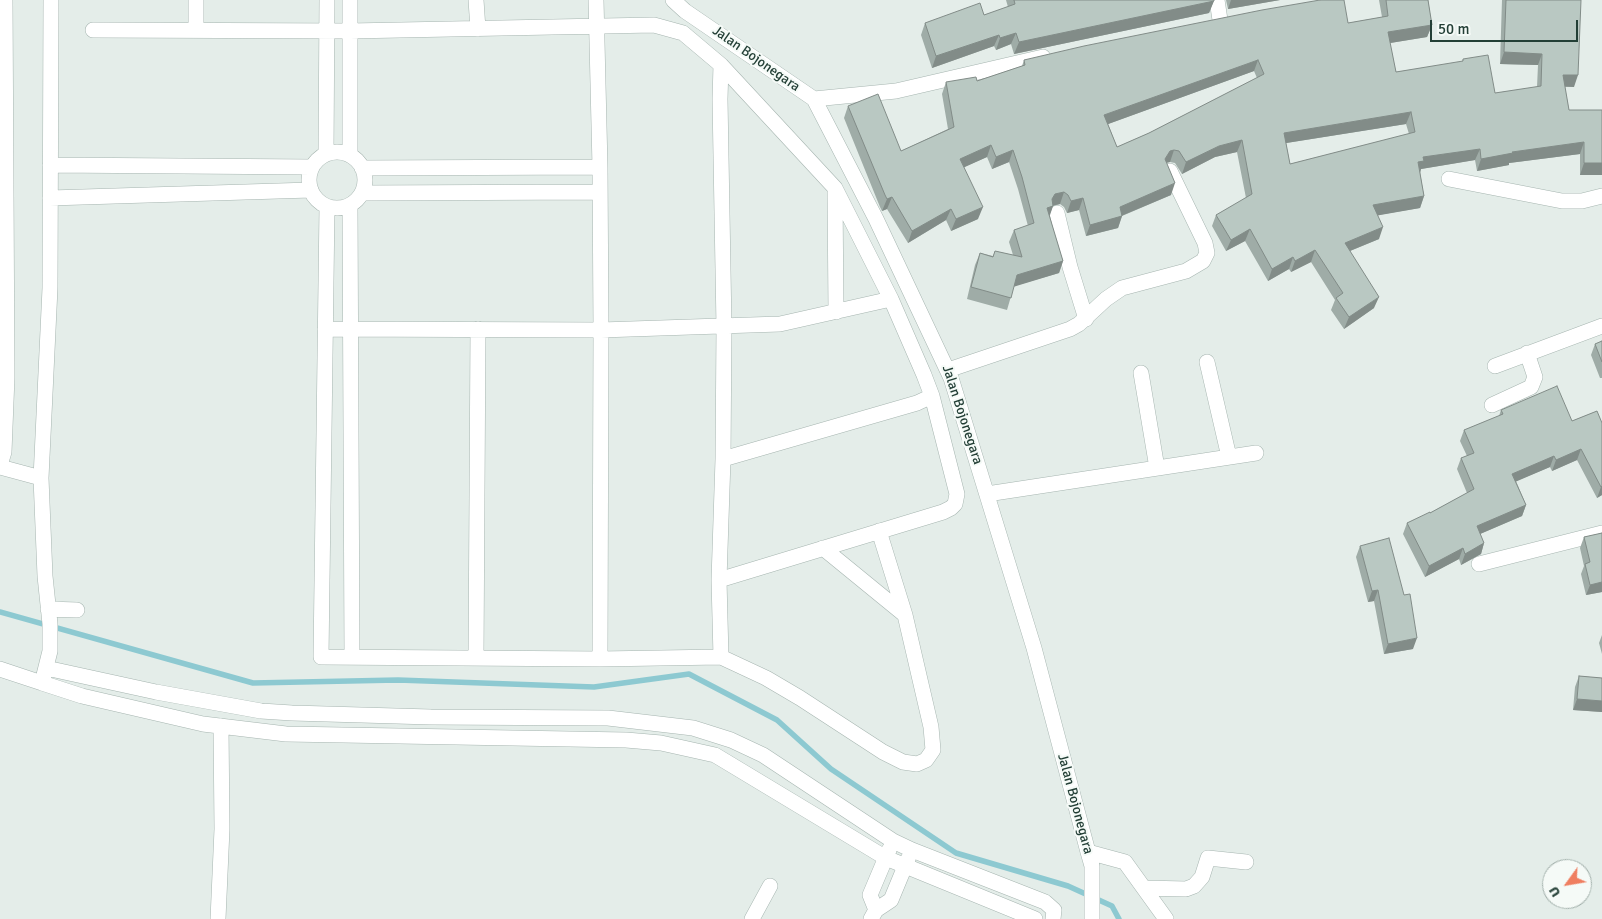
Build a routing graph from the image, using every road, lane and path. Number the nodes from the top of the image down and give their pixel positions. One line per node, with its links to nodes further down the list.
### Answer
1 (5, 0): 53 (street)
2 (51, 0): 24 (street)
3 (196, 0): 16 (street)
4 (327, 0): 17 (street)
5 (350, 0): 18 (street)
6 (476, 0): 14 (street)
7 (596, 0): 13 (street)
8 (673, 0): 21 (street, Jalan Bojonegara)
9 (1217, 0): 11 (street)
10 (1238, 16): 11 (street)
11 (1220, 20): 12 (street)
12 (1201, 24)
13 (596, 26): 14 (street); 20 (street); 26 (street)
14 (478, 29): 18 (street)
15 (93, 30): 16 (street)
16 (196, 30): 17 (street)
17 (328, 31): 18 (street); 22 (street)
18 (350, 31): 23 (street)
19 (1060, 53): 21 (street)
20 (721, 65): 30 (street); 43 (street)
21 (814, 99): 51 (street, Jalan Bojonegara)
22 (326, 154): 23 (street); 25 (street)
23 (350, 155): 27 (street)
24 (50, 165): 25 (street); 35 (street)
25 (312, 167): 31 (street)
26 (600, 167): 27 (street); 32 (street)
27 (362, 168): 33 (street)
28 (1170, 171): 41 (street)
29 (1449, 179): 34 (street)
30 (835, 188): 39 (street); 40 (street)
31 (311, 190): 35 (street); 37 (street)
32 (599, 192): 33 (street); 47 (street)
33 (362, 193): 36 (street)
34 (1602, 196)
35 (50, 198): 61 (street)
36 (350, 206): 37 (street); 45 (street)
37 (327, 207): 44 (street)
38 (1057, 212): 41 (street)
39 (891, 299): 40 (street); 54 (street)
40 (836, 312): 43 (street)
41 (1086, 319): 51 (street)
42 (1602, 326): 48 (street)
43 (724, 327): 47 (street); 58 (street)
44 (325, 329): 45 (street); 71 (street)
45 (351, 329): 46 (street); 71 (street)
46 (478, 329): 47 (street); 73 (street)
47 (601, 330): 74 (street)
48 (1527, 353): 50 (street); 55 (street)
49 (1207, 362): 57 (street)
50 (1495, 366)
51 (948, 370): 62 (street, Jalan Bojonegara)
52 (1141, 373): 60 (street)
53 (3, 377): 59 (street)
54 (932, 396): 58 (street); 63 (street)
55 (1492, 405)
56 (1256, 453): 57 (street)
57 (1229, 457): 60 (street)
58 (724, 459): 67 (street)
59 (0, 466): 61 (street)
60 (1157, 468): 62 (street)
61 (41, 478): 70 (street)
62 (987, 494): 86 (street, Jalan Bojonegara)
63 (879, 531): 65 (street); 69 (street)
64 (1602, 533): 66 (street)
65 (823, 548): 67 (street); 69 (street)
66 (1479, 564)
67 (719, 580): 72 (street)
68 (77, 610): 70 (street)
69 (905, 615): 72 (street)
70 (49, 617): 75 (street)
71 (352, 657): 73 (street)
72 (722, 657): 74 (street)
73 (476, 658): 74 (street)
74 (600, 659)
75 (46, 668): 77 (street); 78 (street)
76 (0, 669): 77 (street)
77 (42, 683): 79 (street)
78 (207, 702): 79 (street); 81 (street)
79 (203, 724): 80 (street)
80 (220, 726): 82 (street); 93 (street)
81 (693, 728): 82 (street); 83 (street)
82 (687, 748): 85 (street)
83 (893, 841): 84 (street); 85 (street)
84 (912, 850): 88 (street); 96 (street)
85 (886, 858): 88 (street); 91 (street)
86 (1090, 859): 90 (street); 92 (street, Jalan Bojonegara)
87 (1246, 862): 90 (street)
88 (905, 867): 91 (street); 95 (street)
89 (770, 886): 94 (street)
90 (1144, 888): 97 (street)
91 (874, 914)
92 (1092, 914)
93 (218, 919)
94 (752, 919)
95 (1035, 919)
96 (1053, 919)
97 (1166, 919)

